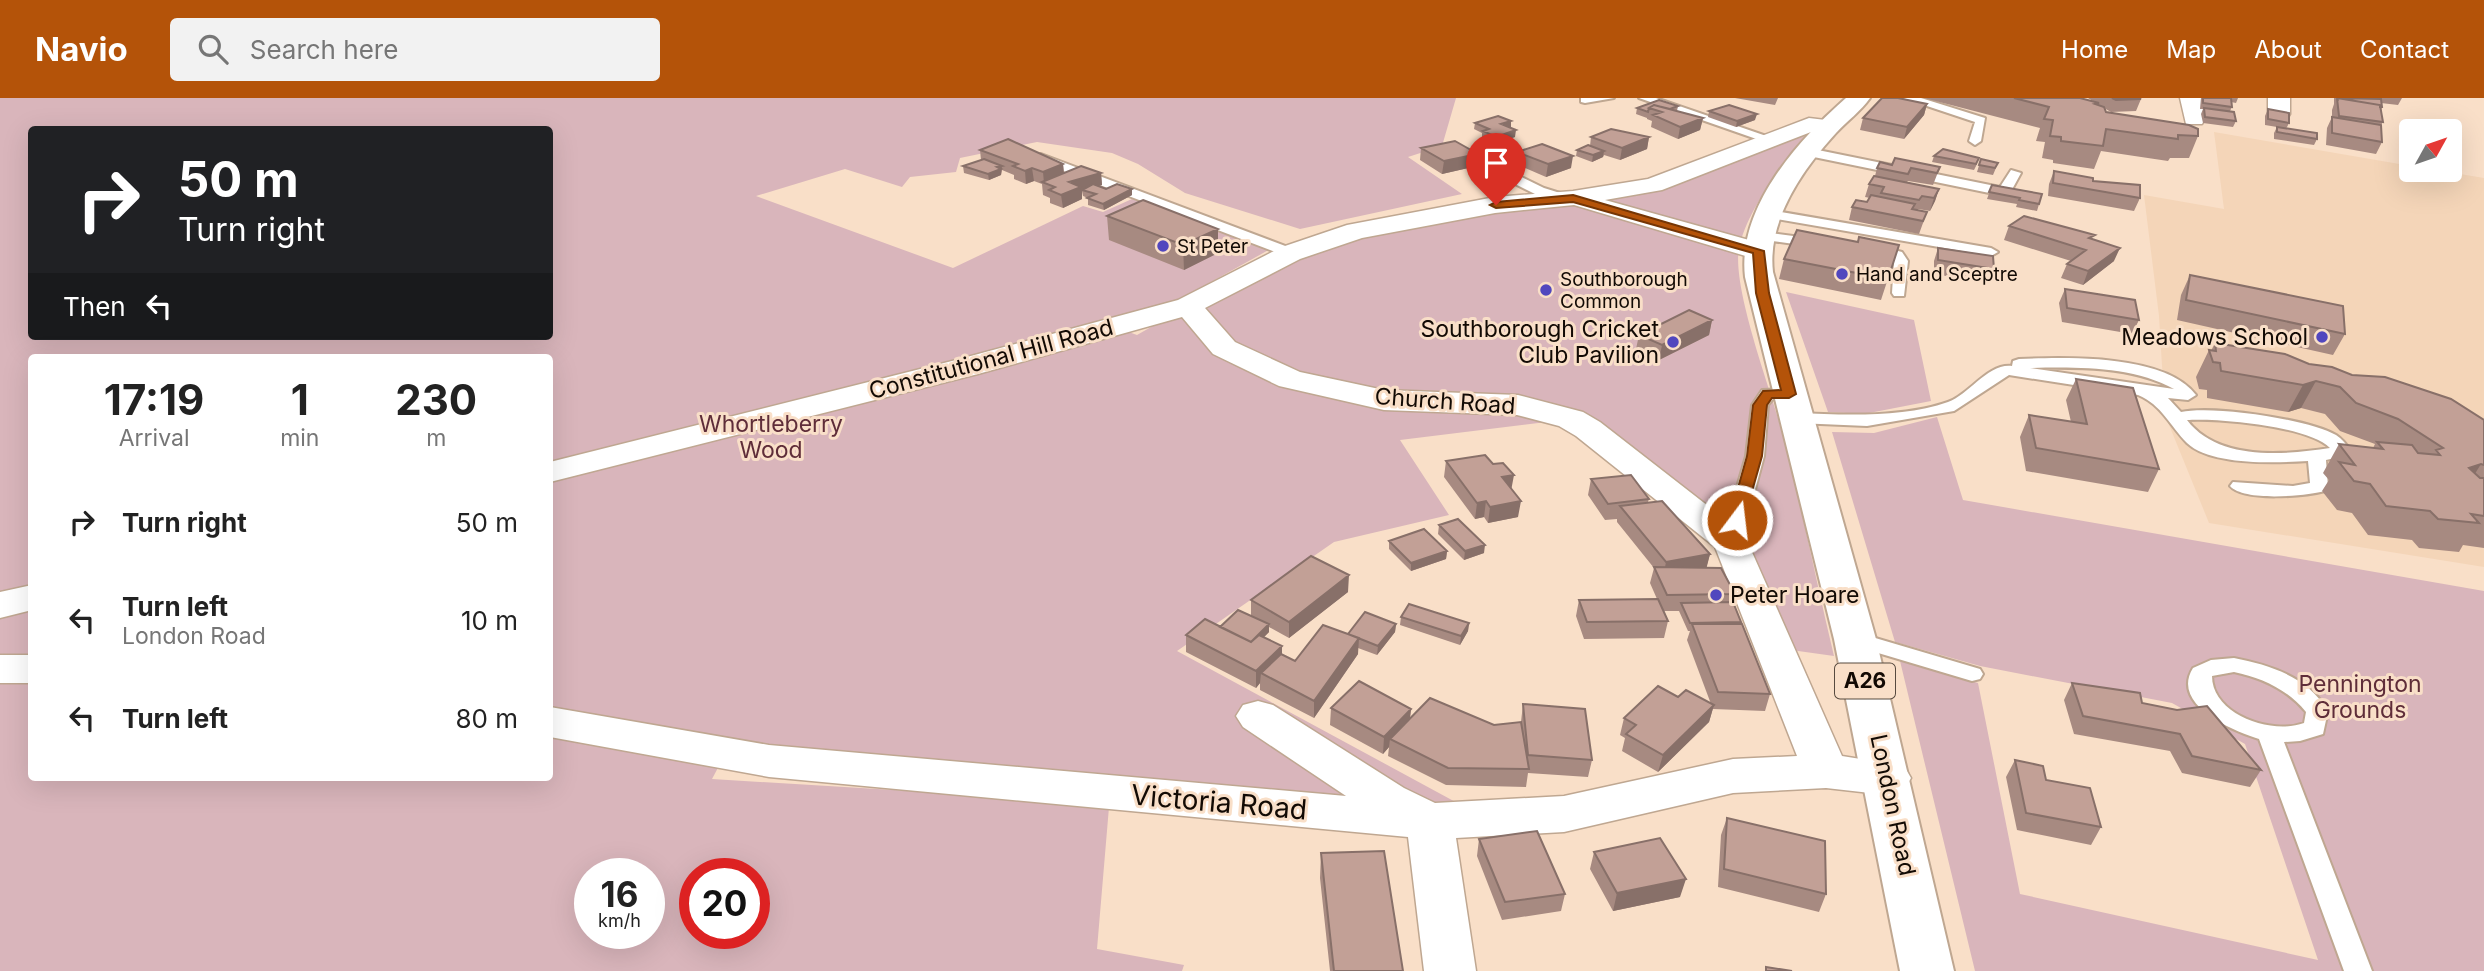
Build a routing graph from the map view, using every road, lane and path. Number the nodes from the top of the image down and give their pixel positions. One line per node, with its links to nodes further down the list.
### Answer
1 (1608, 98): 5 (lane)
2 (1644, 98): 7 (lane)
3 (1859, 98): 6 (highway)
4 (1909, 98): 8 (lane)
5 (1585, 100)
6 (1826, 127): 7 (street); 10 (highway)
7 (1769, 139): 13 (street)
8 (1975, 141)
9 (1024, 152): 18 (lane)
10 (1808, 152): 12 (lane); 14 (highway)
11 (1471, 157): 13 (lane)
12 (2015, 173)
13 (1573, 198): 14 (street); 18 (street)
14 (1763, 234): 15 (lane); 17 (lane); 23 (highway, London Road / A26)
15 (1828, 243)
16 (1851, 244): 19 (lane)
17 (1991, 252)
18 (1291, 253): 20 (street)
19 (1899, 293)
20 (1188, 306): 26 (street, Constitutional Hill Road); 28 (street, Church Road)
21 (2006, 370): 22 (lane); 22 (lane); 23 (lane)
22 (2147, 391): 24 (lane)
23 (1793, 406): 28 (lane); 31 (highway, London Road / A26)
24 (2179, 417): 25 (lane); 25 (lane)
25 (2317, 457): 27 (lane)
26 (553, 471)
27 (2239, 486)
28 (1731, 542): 38 (street, Church Road)
29 (28, 598): 30 (street)
30 (0, 605)
31 (1856, 639): 34 (lane); 39 (highway, London Road / A26)
32 (0, 669): 33 (street)
33 (28, 669)
34 (1972, 674)
35 (1258, 716): 40 (street)
36 (553, 723): 40 (street, Victoria Road)
37 (2269, 734): 37 (lane); 43 (lane)
38 (1826, 771): 39 (street, Victoria Road); 40 (street, Victoria Road)
39 (1888, 778): 42 (highway, London Road / A26)
40 (1430, 821): 41 (street)
41 (1450, 971)
42 (1927, 971)
43 (2358, 971)

